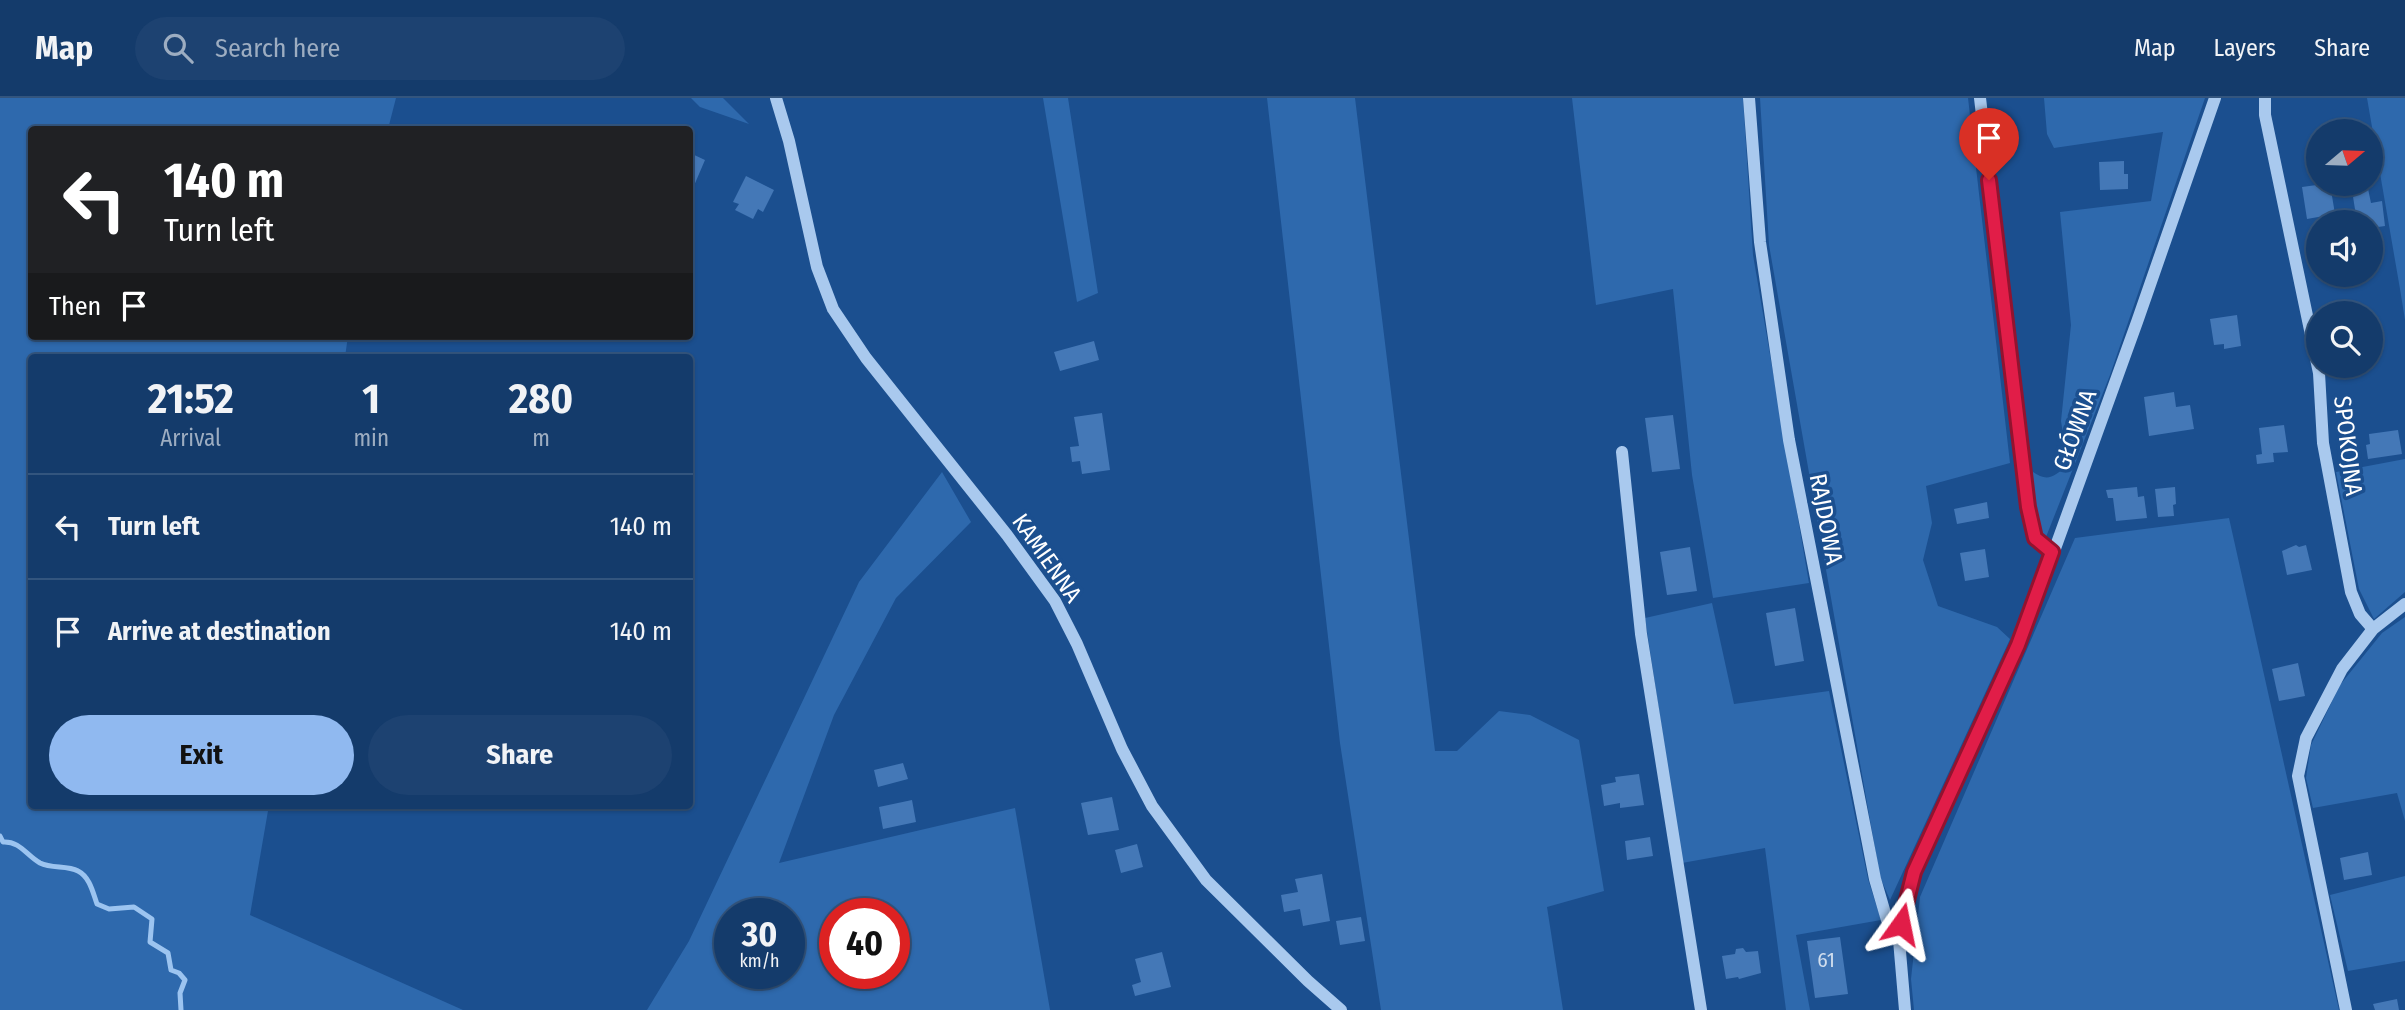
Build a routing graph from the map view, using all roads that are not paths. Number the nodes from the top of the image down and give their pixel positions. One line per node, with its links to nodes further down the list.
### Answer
1 (776, 98): 11 (street, KAMIENNA)
2 (1749, 98): 10 (street, RAJDOWA)
3 (1980, 98): 7 (street)
4 (2215, 98): 7 (street, GŁÓWNA)
5 (2265, 98): 9 (street, SPOKOJNA)
6 (1622, 452): 12 (street)
7 (2052, 552): 10 (street, GŁÓWNA)
8 (2405, 604): 9 (street)
9 (2373, 629): 14 (street)
10 (1899, 940): 13 (street, GŁÓWNA)
11 (1341, 1010)
12 (1701, 1010)
13 (1905, 1010)
14 (2346, 1010)

